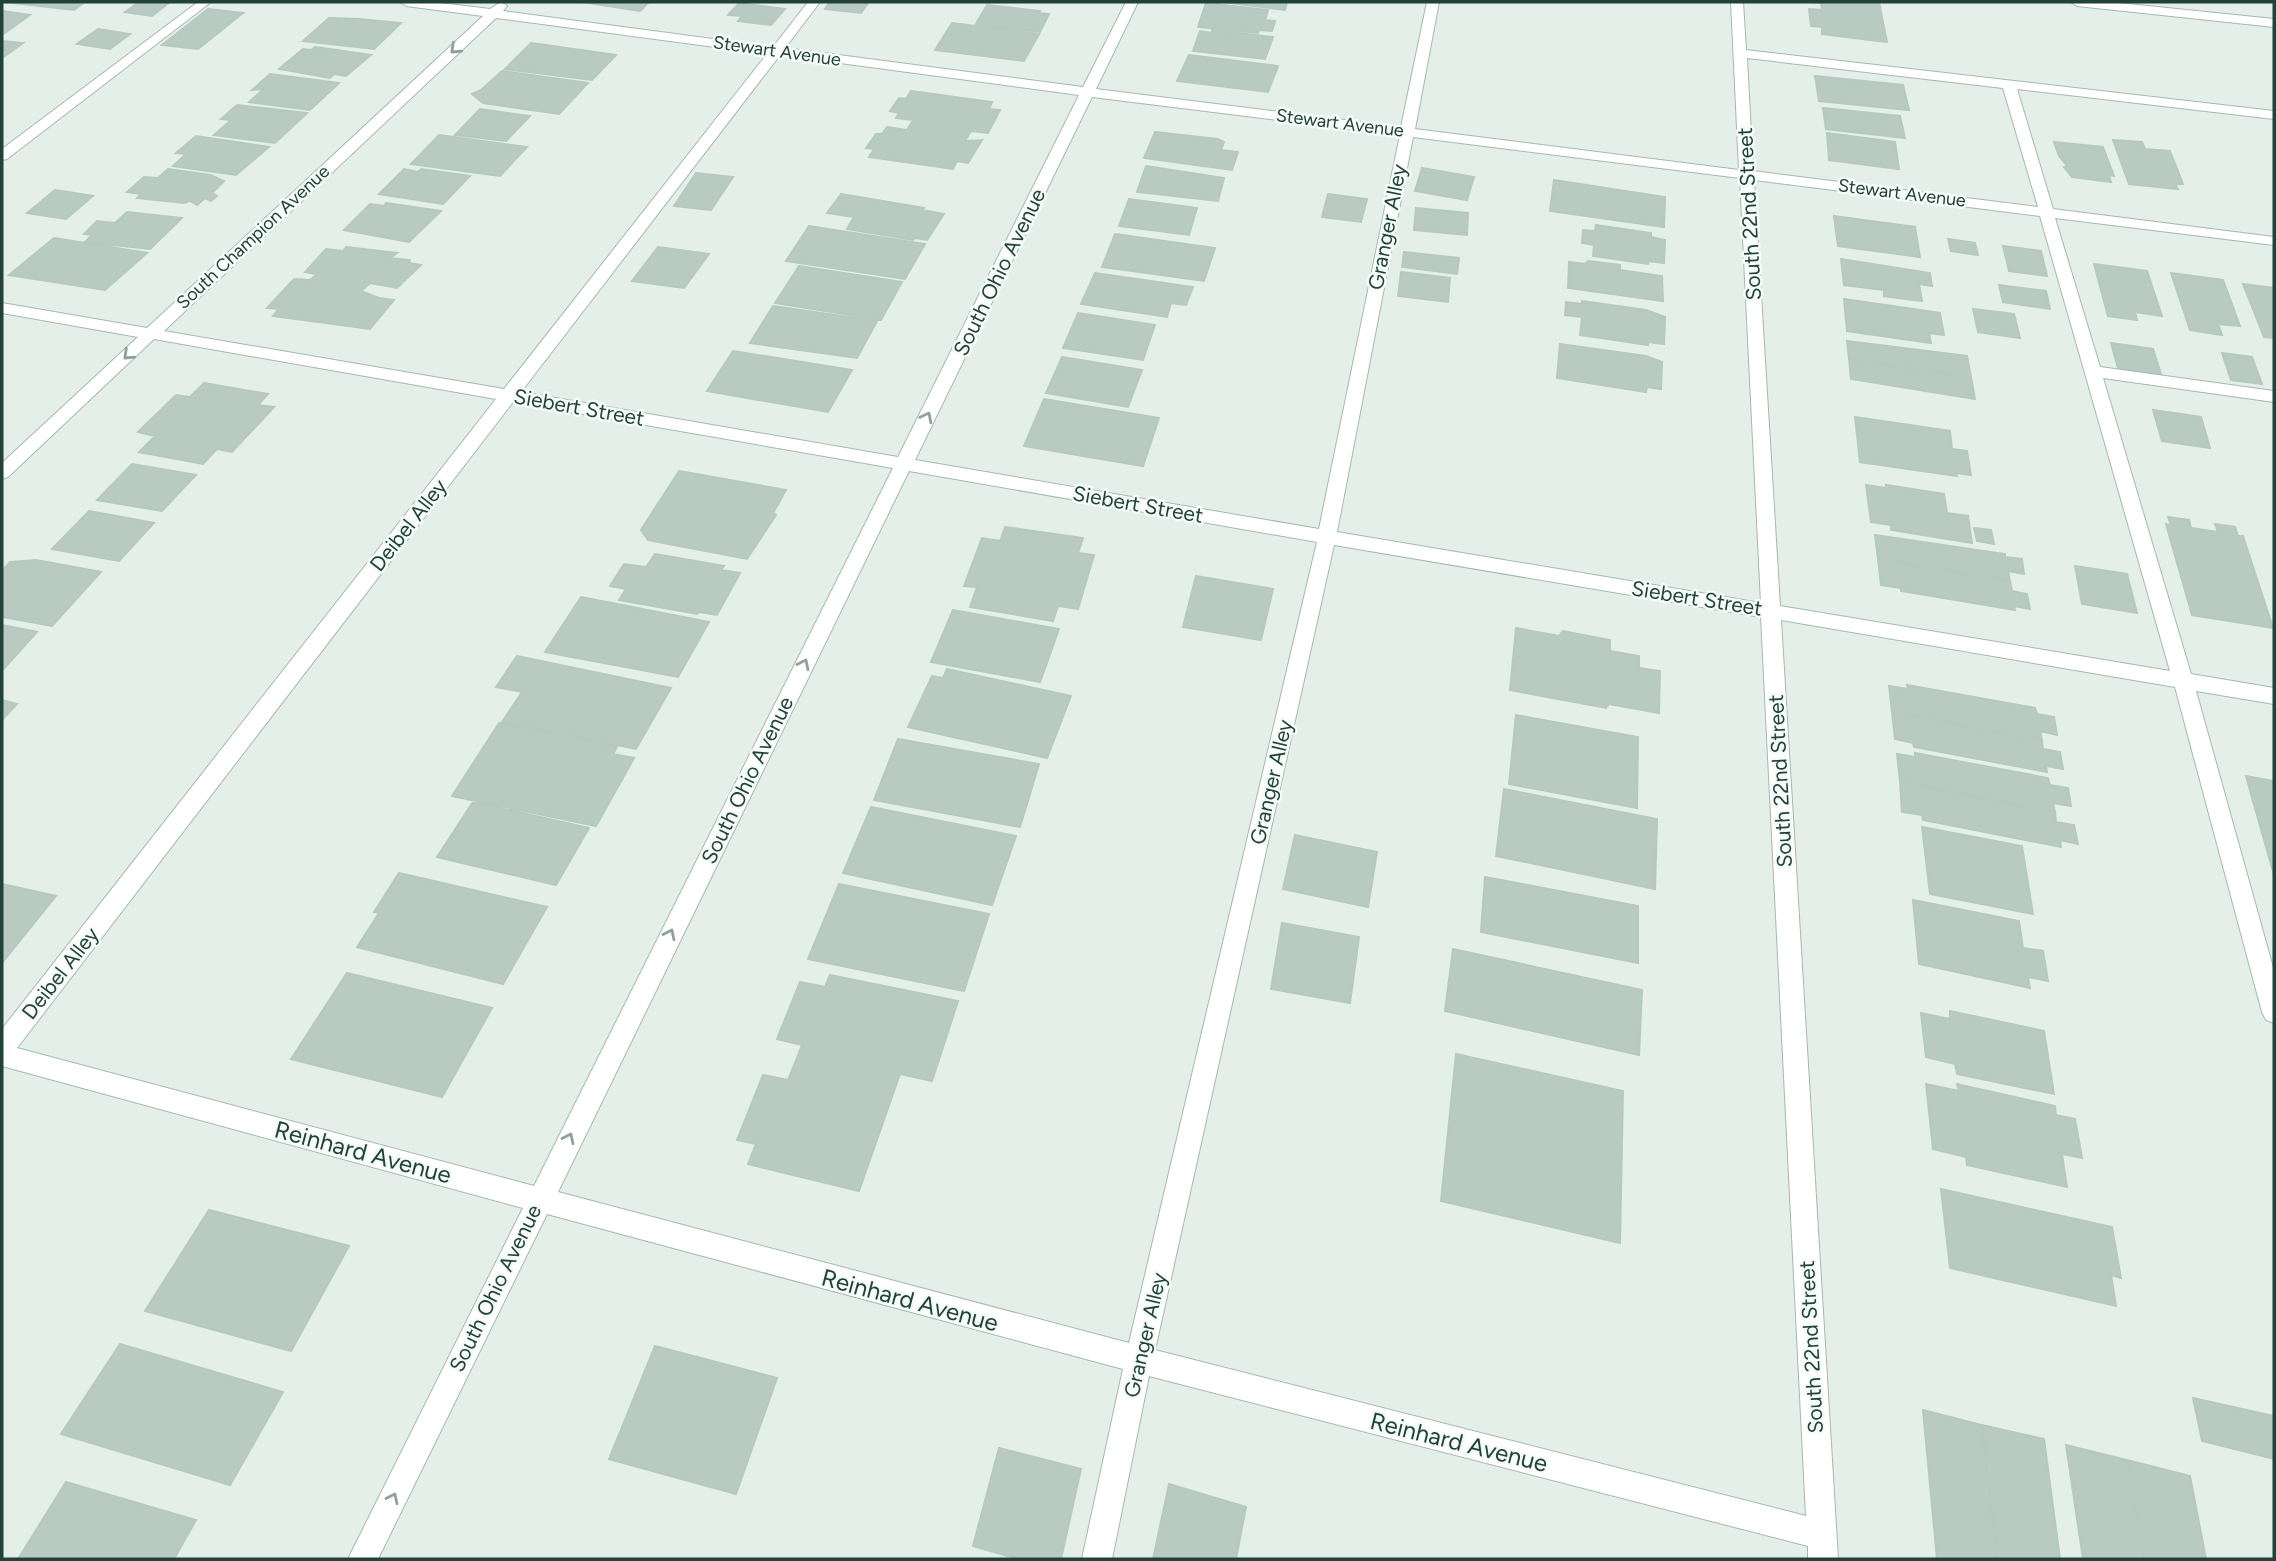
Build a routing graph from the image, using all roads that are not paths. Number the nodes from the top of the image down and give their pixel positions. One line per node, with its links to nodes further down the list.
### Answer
1 (205, 2): 16 (street)
2 (406, 2): 8 (street, Stewart Avenue)
3 (814, 2): 10 (street, Deibel Alley)
4 (1132, 2): 13 (street, South Ohio Avenue)
5 (1433, 2): 15 (street, Granger Alley)
6 (1737, 2): 11 (street, South 22nd Street)
7 (2077, 2): 9 (street)
8 (499, 7): 10 (street, Stewart Avenue); 21 (street, South Champion Avenue, one-way to 21)
9 (2274, 23)
10 (777, 51): 13 (street, Stewart Avenue); 23 (street, Deibel Alley)
11 (1740, 53): 12 (street); 17 (street, South 22nd Street)
12 (2009, 85): 14 (street); 18 (street)
13 (1088, 92): 15 (street, Stewart Avenue); 25 (street, South Ohio Avenue, one-way to 13)
14 (2274, 115)
15 (1406, 131): 17 (street, Stewart Avenue); 27 (street, Granger Alley)
16 (2, 156)
17 (1747, 173): 18 (street, Stewart Avenue); 28 (street, South 22nd Street)
18 (2046, 212): 19 (street, Stewart Avenue); 22 (street)
19 (2274, 241)
20 (2, 308): 21 (street, Siebert Street)
21 (150, 334): 23 (street, Siebert Street); 26 (street, South Champion Avenue, one-way to 26)
22 (2091, 371): 24 (street); 29 (street)
23 (508, 396): 25 (street, Siebert Street); 32 (street, Deibel Alley)
24 (2274, 397)
25 (904, 462): 27 (street, Siebert Street); 34 (street, South Ohio Avenue, one-way to 25)
26 (2, 473)
27 (1326, 537): 28 (street, Siebert Street); 35 (street, Granger Alley)
28 (1770, 610): 29 (street, Siebert Street); 36 (street, South 22nd Street)
29 (2183, 681): 30 (street, Siebert Street); 31 (street)
30 (2274, 696)
31 (2274, 1012)
32 (2, 1048)
33 (2, 1055): 34 (street, Reinhard Avenue)
34 (539, 1199): 35 (street, Reinhard Avenue); 37 (street, South Ohio Avenue, one-way to 34)
35 (1139, 1360): 36 (street, Reinhard Avenue); 38 (street, Granger Alley)
36 (1822, 1547)
37 (363, 1559)
38 (1097, 1559)

